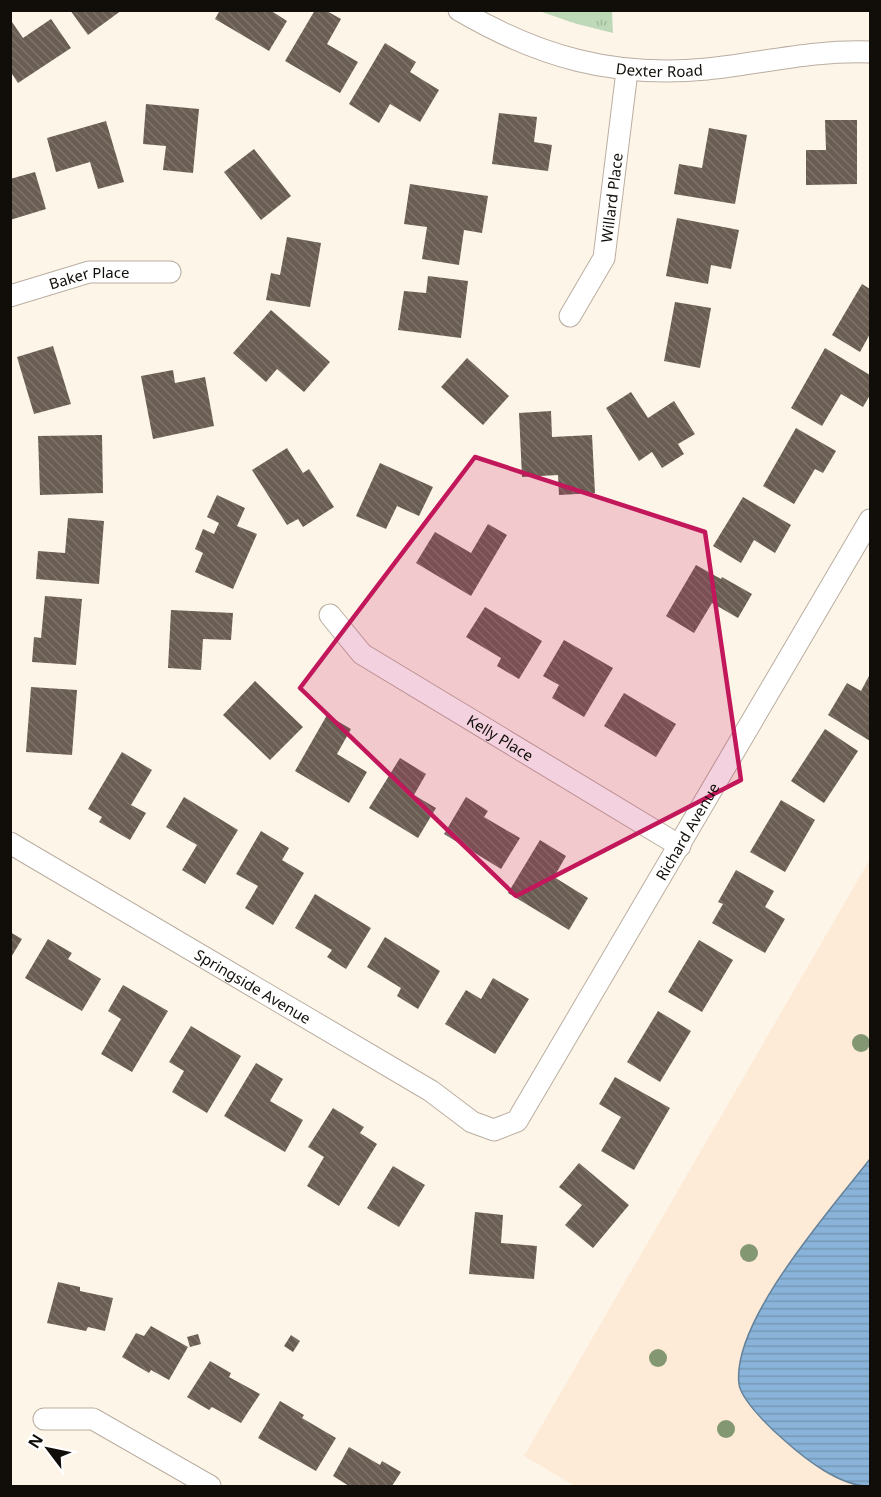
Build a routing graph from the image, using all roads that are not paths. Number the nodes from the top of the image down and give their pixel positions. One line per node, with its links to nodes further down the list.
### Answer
1 (459, 10): 3 (street, Dexter Road)
2 (870, 52): 3 (street, Dexter Road)
3 (627, 71): 6 (street, Willard Place)
4 (170, 272): 5 (street, Baker Place)
5 (10, 296)
6 (570, 316)
7 (870, 520): 10 (street, Richard Avenue)
8 (330, 615): 10 (street, Kelly Place)
9 (10, 843): 11 (street, Springside Avenue)
10 (681, 846): 11 (street, Richard Avenue)
11 (494, 1130)
12 (44, 1419): 13 (street)
13 (210, 1486)

